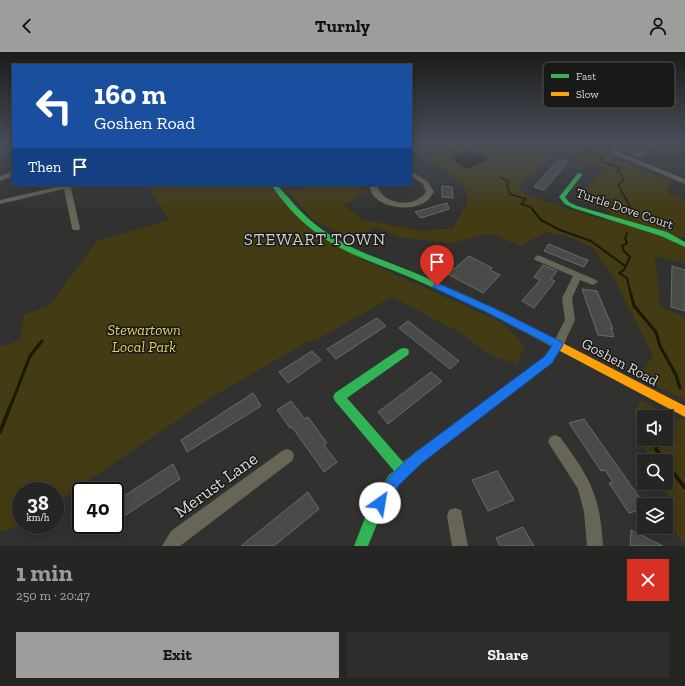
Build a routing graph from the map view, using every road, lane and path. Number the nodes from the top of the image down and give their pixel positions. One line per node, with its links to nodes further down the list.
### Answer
1 (647, 166): 6 (street)
2 (12, 173): 5 (street)
3 (412, 174): 10 (street)
4 (580, 174): 14 (street, Turtle Dove Court)
5 (0, 179)
6 (685, 182)
7 (53, 186): 11 (street)
8 (70, 186): 11 (street); 13 (street)
9 (275, 186): 18 (street, Goshen Road)
10 (373, 186)
11 (40, 193): 12 (street)
12 (0, 202)
13 (76, 228)
14 (685, 245)
15 (538, 258): 16 (street)
16 (578, 276): 17 (street); 18 (street)
17 (593, 282)
18 (558, 345): 20 (street, Goshen Road); 23 (street)
19 (404, 352): 23 (street)
20 (685, 412)
21 (555, 442): 28 (street)
22 (287, 456): 25 (street, Merust Lane)
23 (403, 472): 26 (street)
24 (455, 516): 27 (street)
25 (170, 546)
26 (361, 546)
27 (460, 546)
28 (595, 546)

